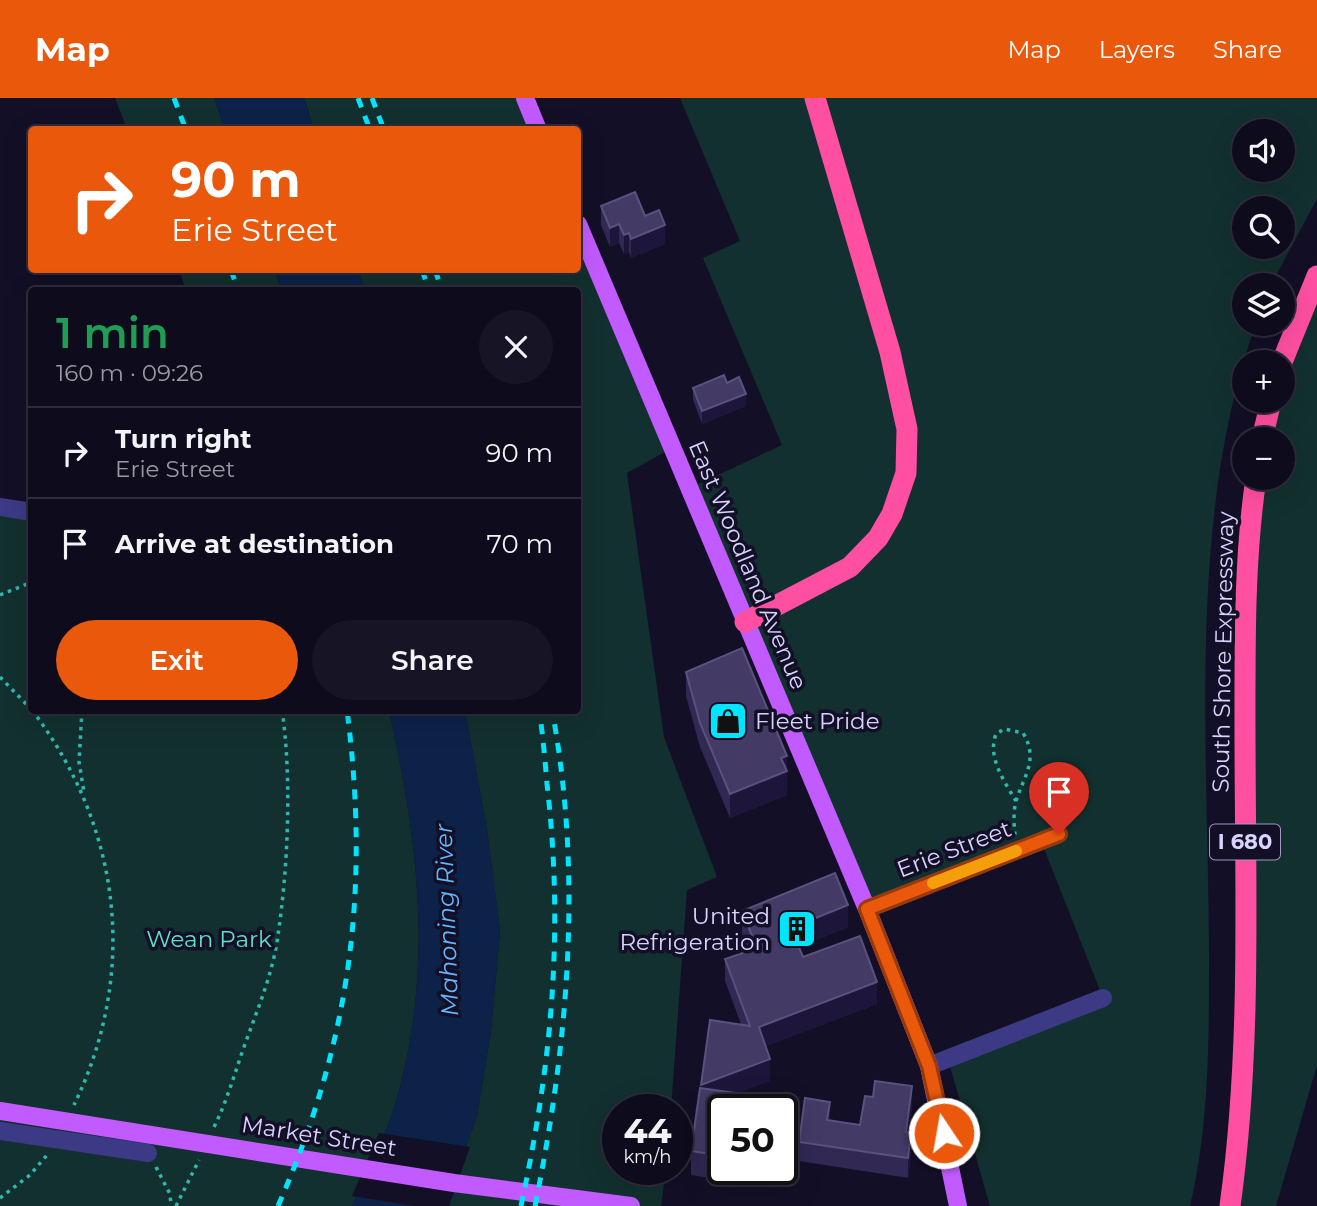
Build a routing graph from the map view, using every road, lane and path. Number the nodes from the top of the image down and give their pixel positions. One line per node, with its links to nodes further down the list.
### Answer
1 (525, 98): 3 (main road)
2 (815, 98): 12 (highway)
3 (536, 126)
4 (581, 230): 12 (main road, East Woodland Avenue)
5 (1317, 276): 6 (highway)
6 (1287, 350)
7 (1255, 490): 36 (highway, South Shore Expressway / I 680)
8 (0, 508): 9 (street)
9 (28, 512)
10 (28, 584): 11 (path)
11 (0, 595)
12 (745, 622): 22 (main road, East Woodland Avenue)
13 (0, 677): 14 (path)
14 (28, 706)
15 (35, 714): 18 (path)
16 (82, 714): 18 (path)
17 (282, 714): 27 (path)
18 (85, 798): 28 (path)
19 (1016, 801): 19 (path); 21 (path)
20 (1059, 834): 21 (street, Erie Street)
21 (1016, 851): 22 (street, Erie Street)
22 (867, 909): 24 (main road, East Woodland Avenue)
23 (1103, 998): 24 (street)
24 (929, 1066): 35 (main road, East Woodland Avenue)
25 (0, 1111): 34 (main road, Market Street)
26 (0, 1131): 28 (street)
27 (210, 1137)
28 (57, 1140): 30 (street); 31 (path)
29 (204, 1148): 33 (path)
30 (148, 1153): 32 (path)
31 (0, 1198)
32 (171, 1206)
33 (176, 1206)
34 (631, 1206)
35 (958, 1206)
36 (1230, 1206)

